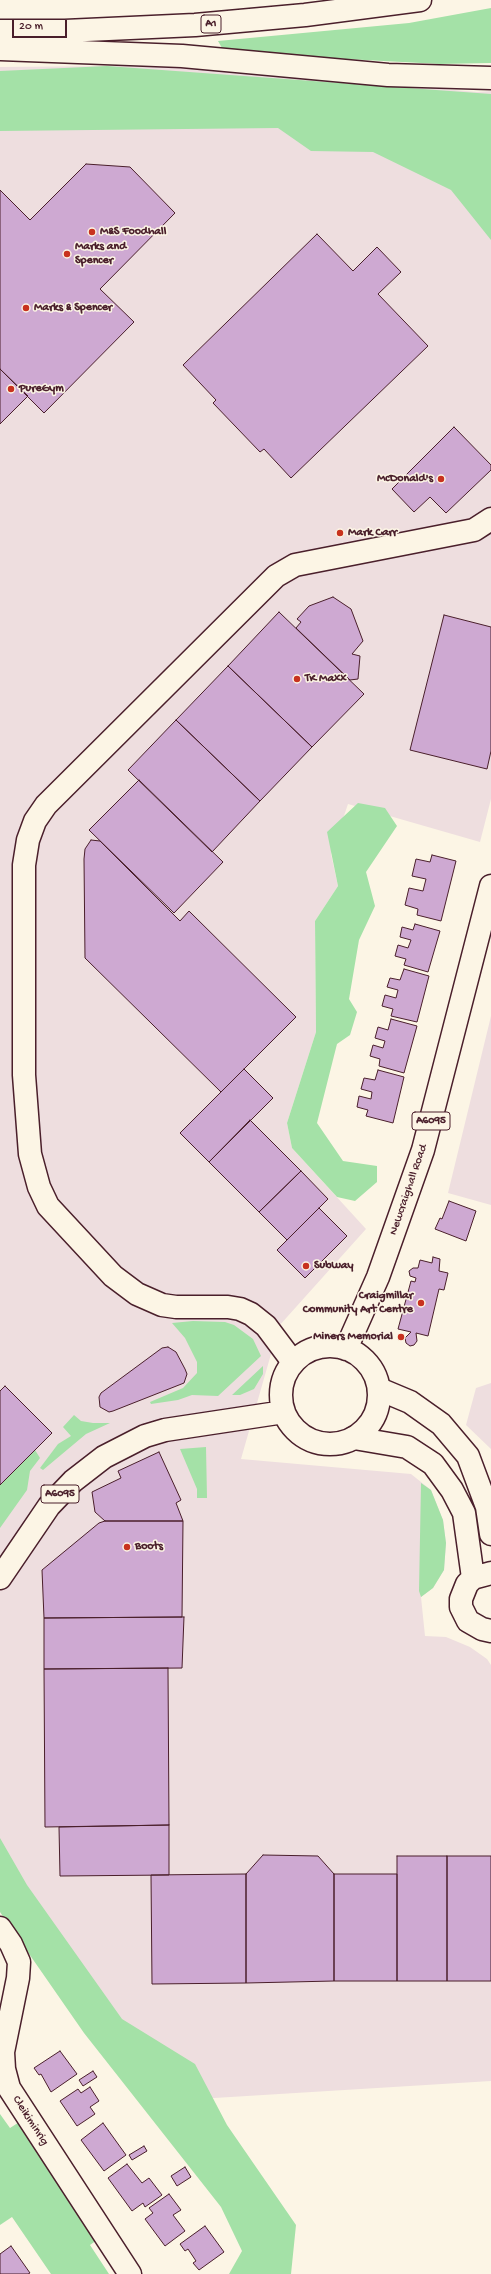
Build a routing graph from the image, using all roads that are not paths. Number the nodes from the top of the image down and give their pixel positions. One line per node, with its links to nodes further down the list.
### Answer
1 (420, 0): 2 (street, A1)
2 (0, 31)
3 (0, 49): 4 (street)
4 (491, 78)
5 (485, 528): 8 (street)
6 (491, 886): 7 (street, Newcraighall Road / A6095)
7 (346, 1349): 8 (street); 9 (street)
8 (293, 1362): 10 (street)
9 (379, 1389): 11 (street); 12 (street)
10 (284, 1412): 11 (street); 14 (street, A6095)
11 (354, 1438): 13 (street)
12 (491, 1534)
13 (482, 1576): 15 (street)
14 (0, 1578)
15 (491, 1630)
16 (0, 1928): 17 (street, Cleikiminrig)
17 (130, 2274)

